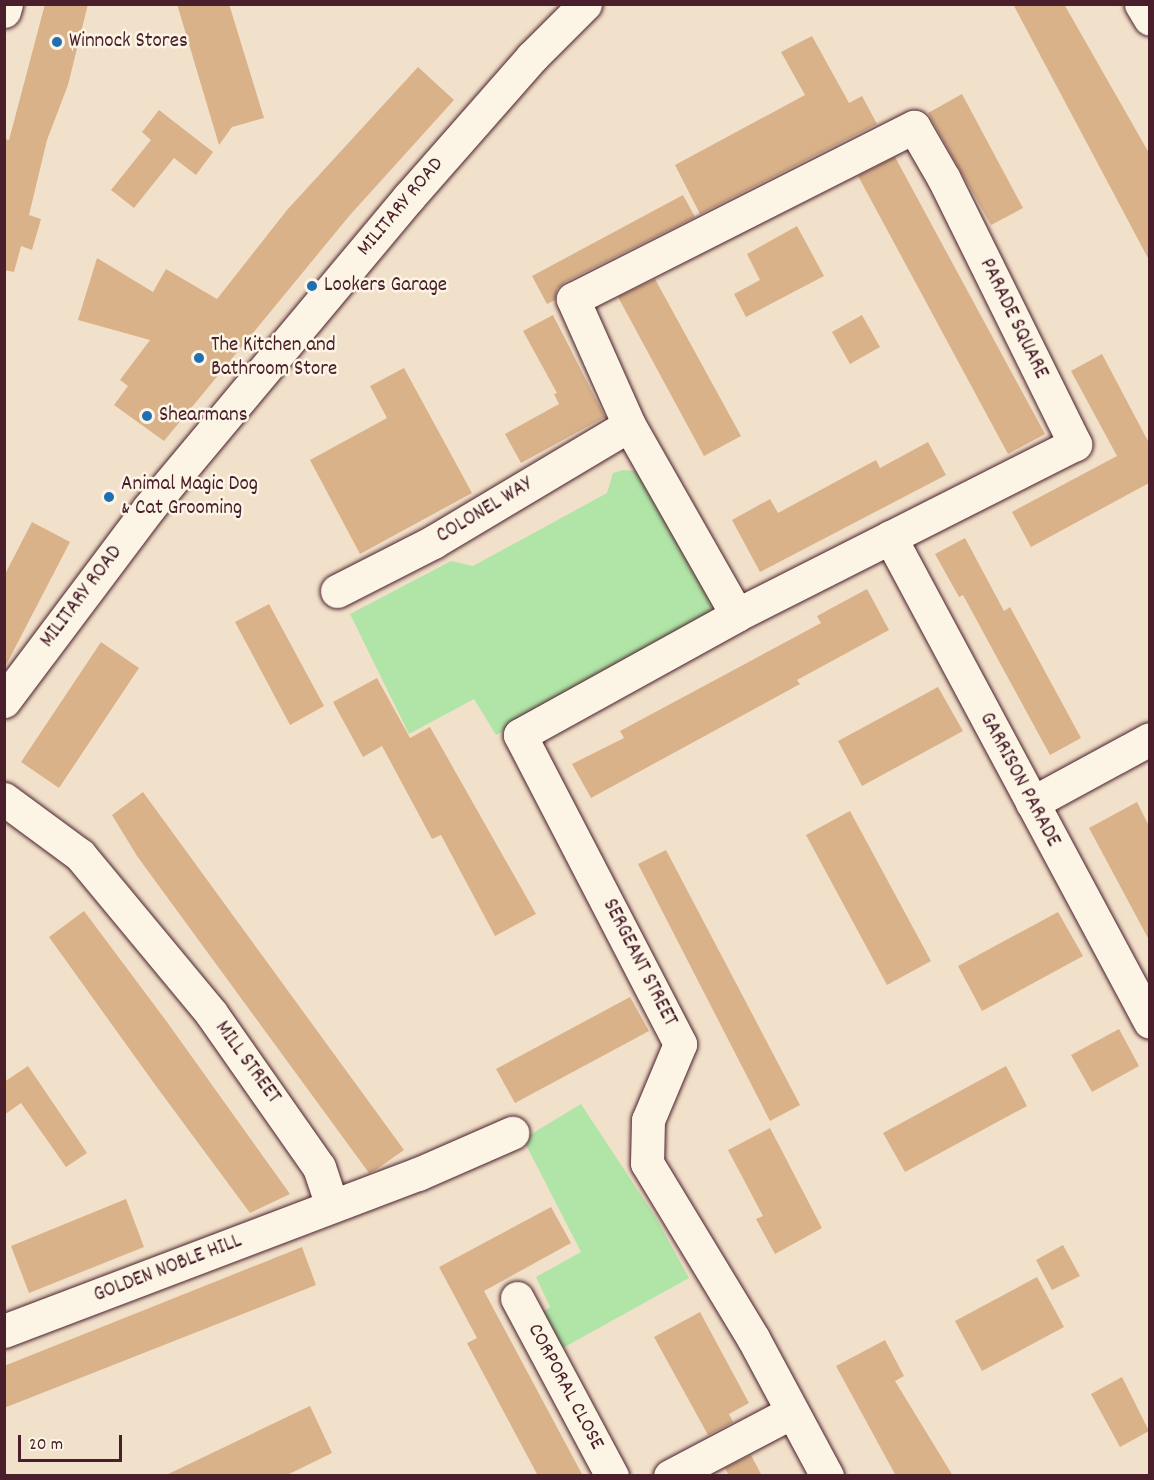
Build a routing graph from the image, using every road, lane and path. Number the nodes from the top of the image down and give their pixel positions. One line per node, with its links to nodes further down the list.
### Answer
1 (6, 4): 4 (street)
2 (585, 4): 10 (street, MILITARY ROAD)
3 (1141, 4): 5 (street)
4 (4, 11)
5 (1149, 19)
6 (629, 425): 7 (street, PARADE SQUARE); 8 (street, COLONEL WAY); 9 (street, PARADE SQUARE)
7 (890, 537): 9 (street, PARADE SQUARE); 13 (street, GARRISON PARADE)
8 (337, 591)
9 (737, 615): 19 (street, SERGEANT STREET)
10 (4, 701)
11 (1149, 739): 13 (street)
12 (4, 799): 16 (street, MILL STREET)
13 (1032, 803): 14 (street, GARRISON PARADE)
14 (1149, 1022)
15 (512, 1133): 16 (street)
16 (332, 1206): 18 (street, GOLDEN NOBLE HILL)
17 (517, 1298): 20 (street, CORPORAL CLOSE)
18 (4, 1331)
19 (792, 1412): 21 (street); 22 (street, SERGEANT STREET)
20 (612, 1476)
21 (670, 1476)
22 (827, 1476)

